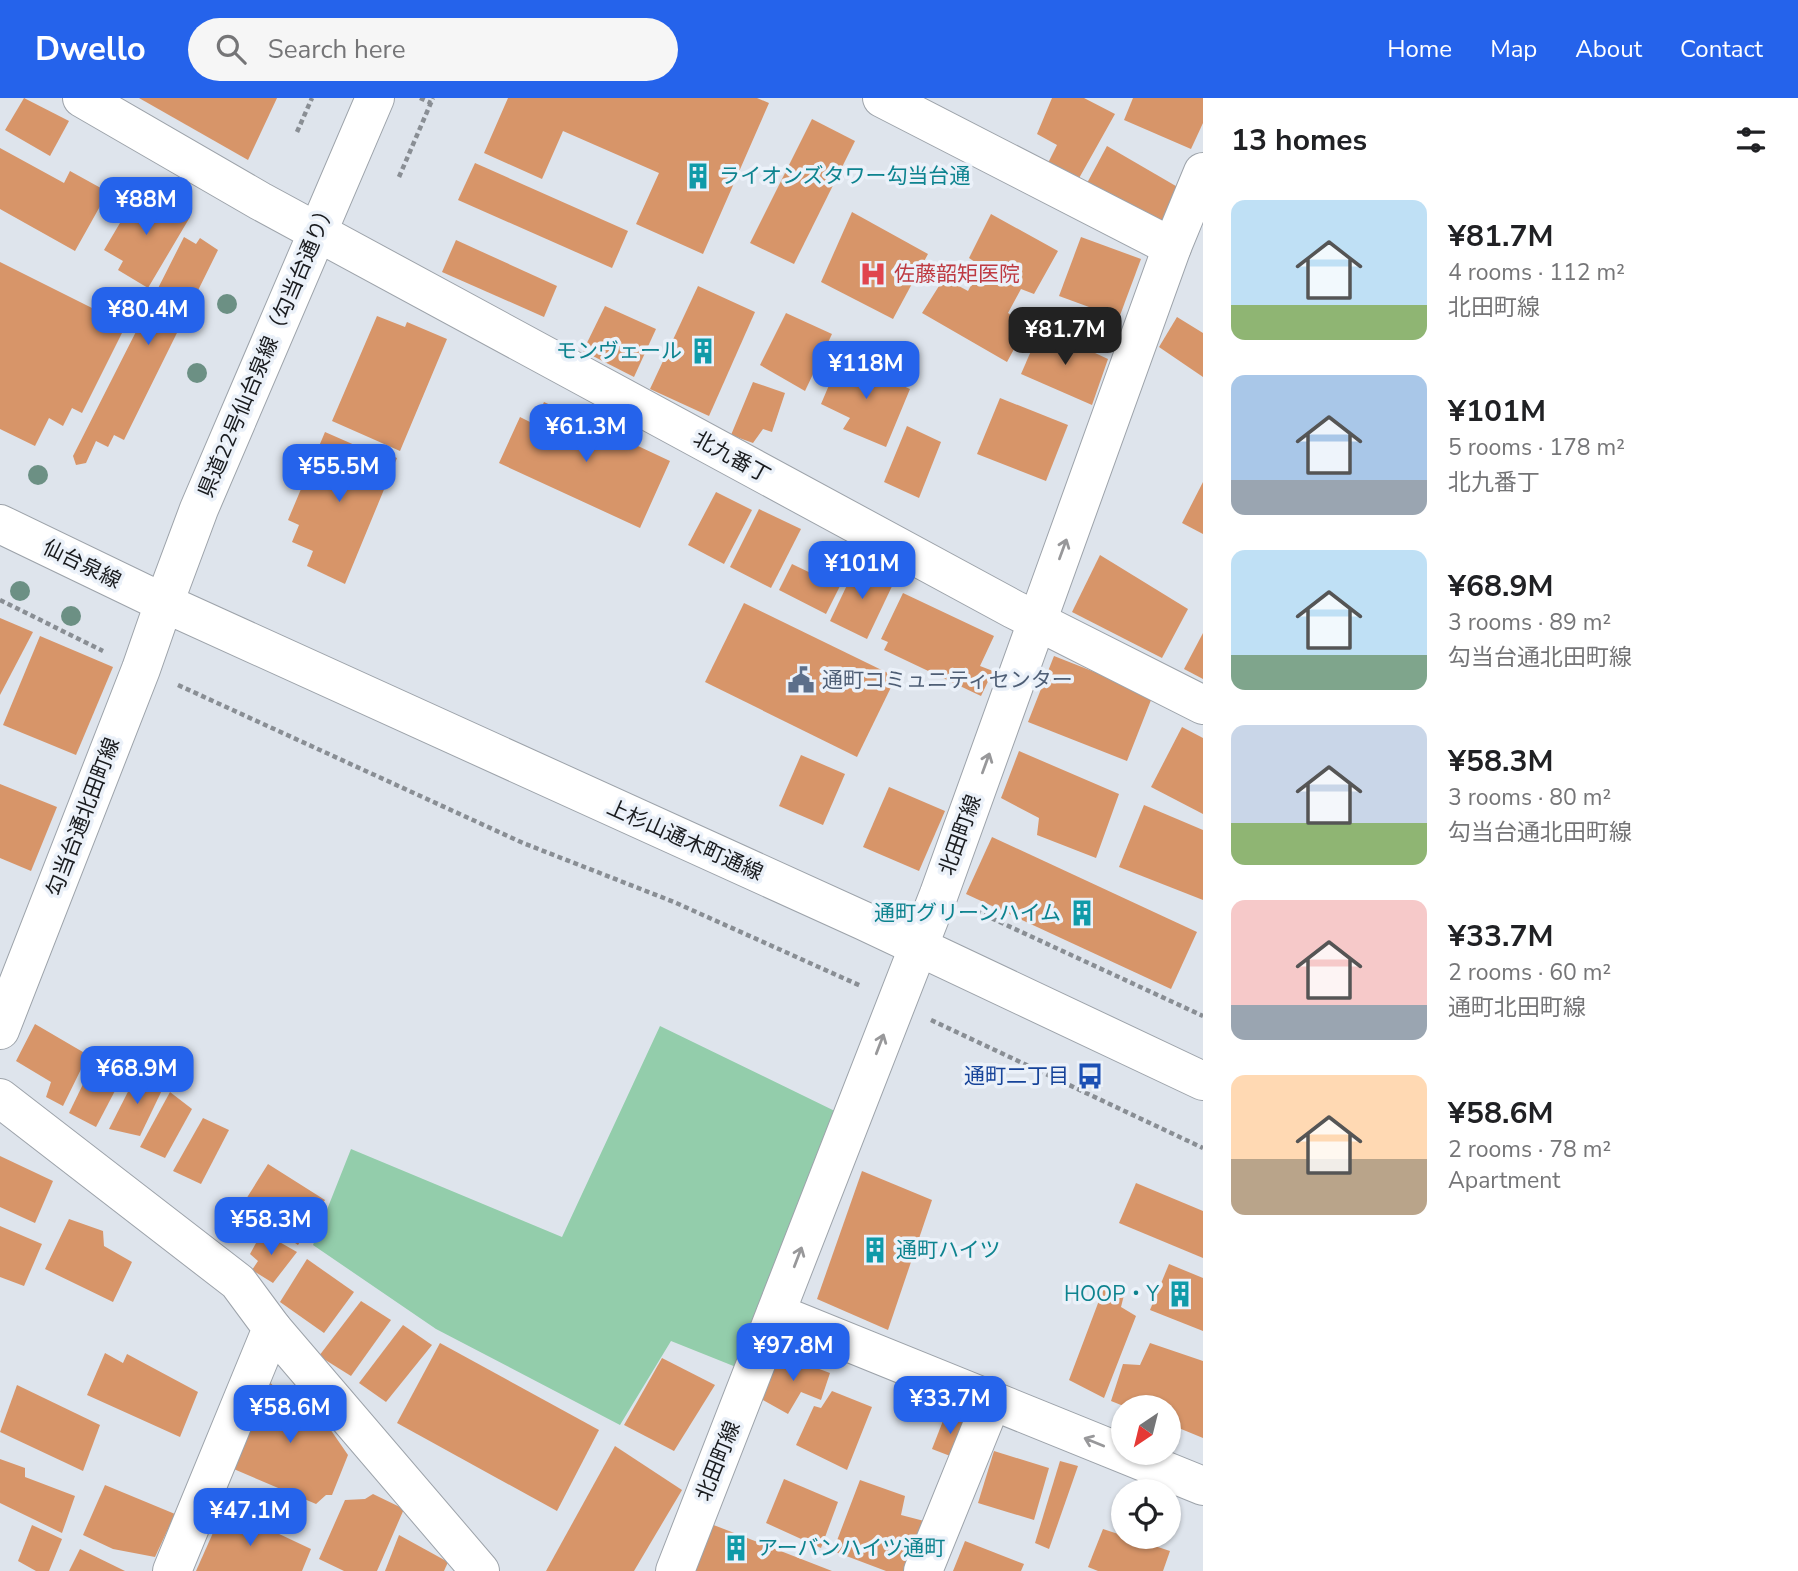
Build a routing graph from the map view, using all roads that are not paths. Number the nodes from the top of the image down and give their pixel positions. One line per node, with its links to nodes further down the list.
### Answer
1 (82, 98): 5 (street, 北九番丁)
2 (375, 98): 5 (street, 県道22号仙台泉線（勾当台通り）)
3 (882, 98): 6 (street)
4 (1203, 172): 6 (street, 北田町線)
5 (317, 232): 8 (street, 県道22号仙台泉線（勾当台通り）); 9 (street, 北九番丁)
6 (1172, 247): 9 (street, 北田町線, one-way to 6)
7 (0, 524): 8 (street, 仙台泉線)
8 (164, 603): 11 (street, 上杉山通木町通線); 12 (street, 勾当台通北田町線)
9 (1037, 622): 10 (street, 北九番丁); 11 (street, 北田町線, one-way to 9)
10 (1203, 705)
11 (917, 947): 13 (street, 上杉山通木町通線); 15 (street, 北田町線, one-way to 11)
12 (0, 1030)
13 (1203, 1081)
14 (0, 1098): 16 (street)
15 (776, 1313): 17 (street); 21 (street, 北田町線)
16 (272, 1328): 19 (street); 20 (street)
17 (992, 1401): 18 (street, one-way to 17); 22 (street)
18 (1203, 1486)
19 (172, 1571)
20 (480, 1571)
21 (675, 1571)
22 (923, 1571)

